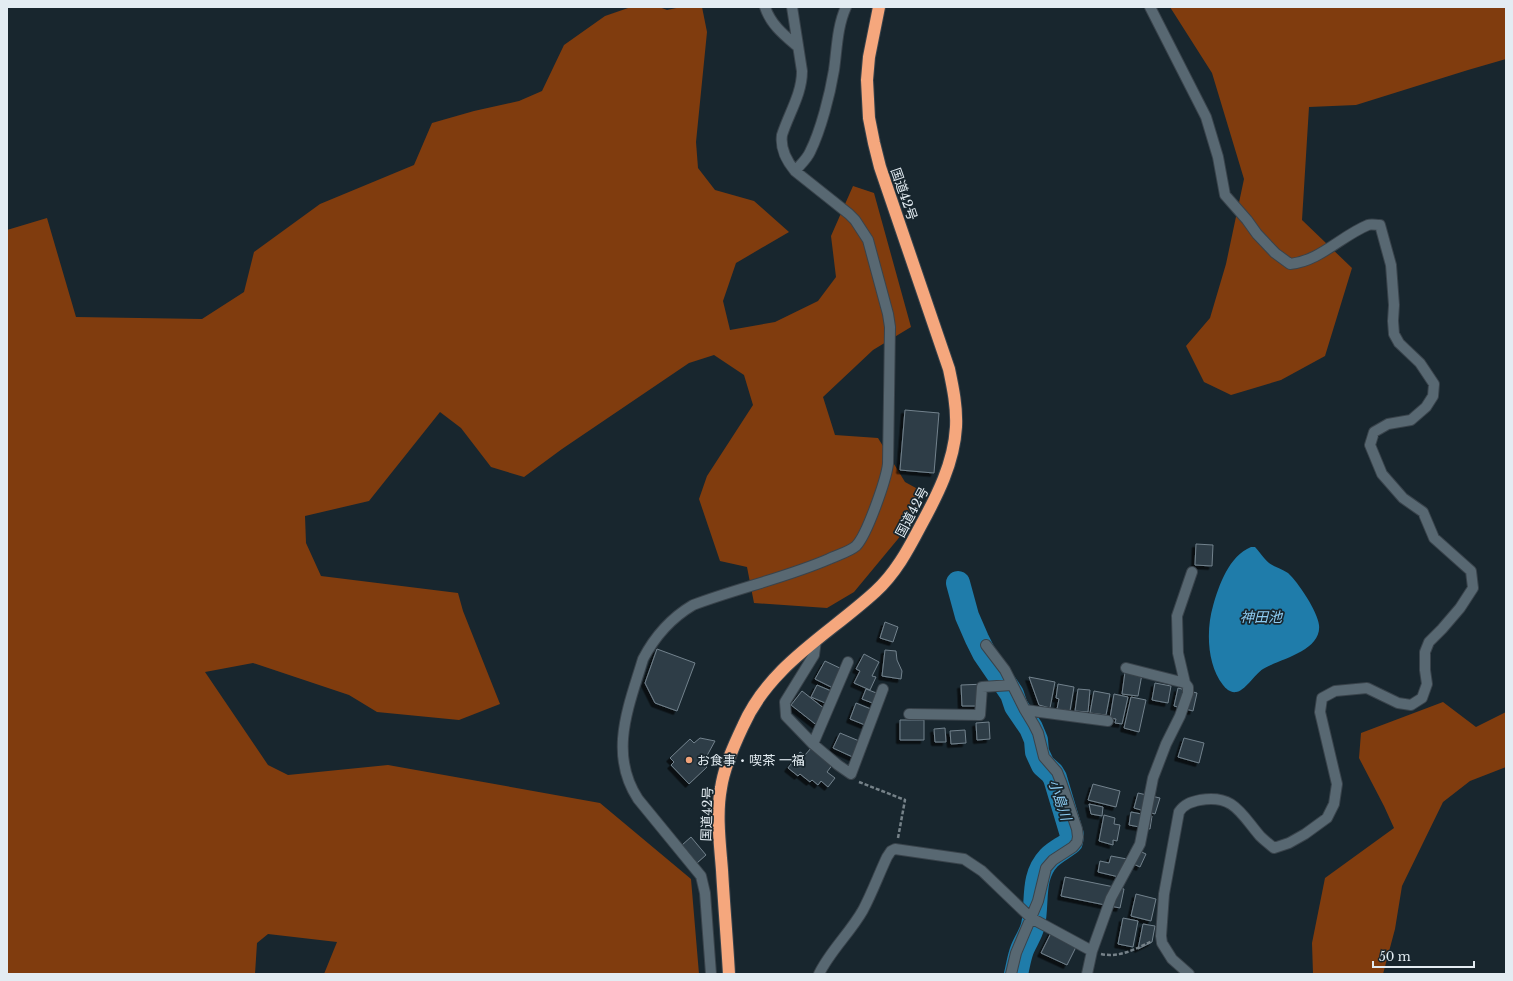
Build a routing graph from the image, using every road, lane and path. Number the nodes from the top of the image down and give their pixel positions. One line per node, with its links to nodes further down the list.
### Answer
1 (765, 7): 6 (street)
2 (792, 7): 6 (street)
3 (846, 7): 7 (street)
4 (879, 7): 9 (highway, 国道42号)
5 (1150, 7): 23 (street)
6 (798, 47): 7 (street)
7 (795, 171): 25 (street)
8 (1192, 572): 13 (street)
9 (816, 640): 19 (street); 26 (highway, 国道42号)
10 (986, 645): 14 (street)
11 (848, 662): 19 (street)
12 (1126, 668): 13 (street)
13 (1185, 683): 24 (street)
14 (1012, 685): 16 (street); 17 (street)
15 (883, 689): 20 (street)
16 (1025, 710): 18 (street); 22 (street)
17 (909, 714)
18 (1108, 721)
19 (813, 744): 20 (street)
20 (851, 774): 21 (path)
21 (896, 848): 22 (street); 27 (street)
22 (1031, 918): 24 (street); 28 (street)
23 (1161, 936): 24 (path); 30 (street)
24 (1092, 951): 29 (street)
25 (711, 974)
26 (729, 974)
27 (819, 974)
28 (1011, 974)
29 (1087, 974)
30 (1189, 974)

